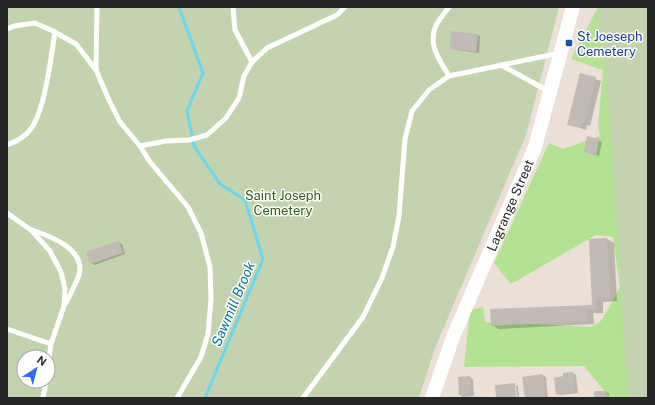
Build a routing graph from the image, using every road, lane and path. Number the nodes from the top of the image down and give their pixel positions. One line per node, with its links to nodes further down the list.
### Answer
1 (97, 7): 11 (lane)
2 (233, 7): 9 (lane)
3 (346, 7): 9 (lane)
4 (449, 7): 12 (lane)
5 (573, 7): 8 (main road, Lagrange Street)
6 (7, 29): 7 (lane)
7 (55, 32): 11 (lane); 14 (lane)
8 (561, 52): 10 (lane); 13 (main road, Lagrange Street)
9 (252, 62): 15 (lane)
10 (501, 65): 12 (lane); 13 (lane)
11 (96, 70): 15 (lane)
12 (450, 76): 23 (lane)
13 (551, 92): 24 (main road, Lagrange Street)
14 (7, 146)
15 (140, 146): 22 (lane)
16 (7, 213): 17 (lane)
17 (31, 230): 18 (lane); 18 (lane)
18 (64, 306): 20 (lane)
19 (7, 329): 20 (lane)
20 (51, 344): 21 (lane)
21 (50, 349)
22 (177, 398)
23 (303, 398)
24 (432, 398)

